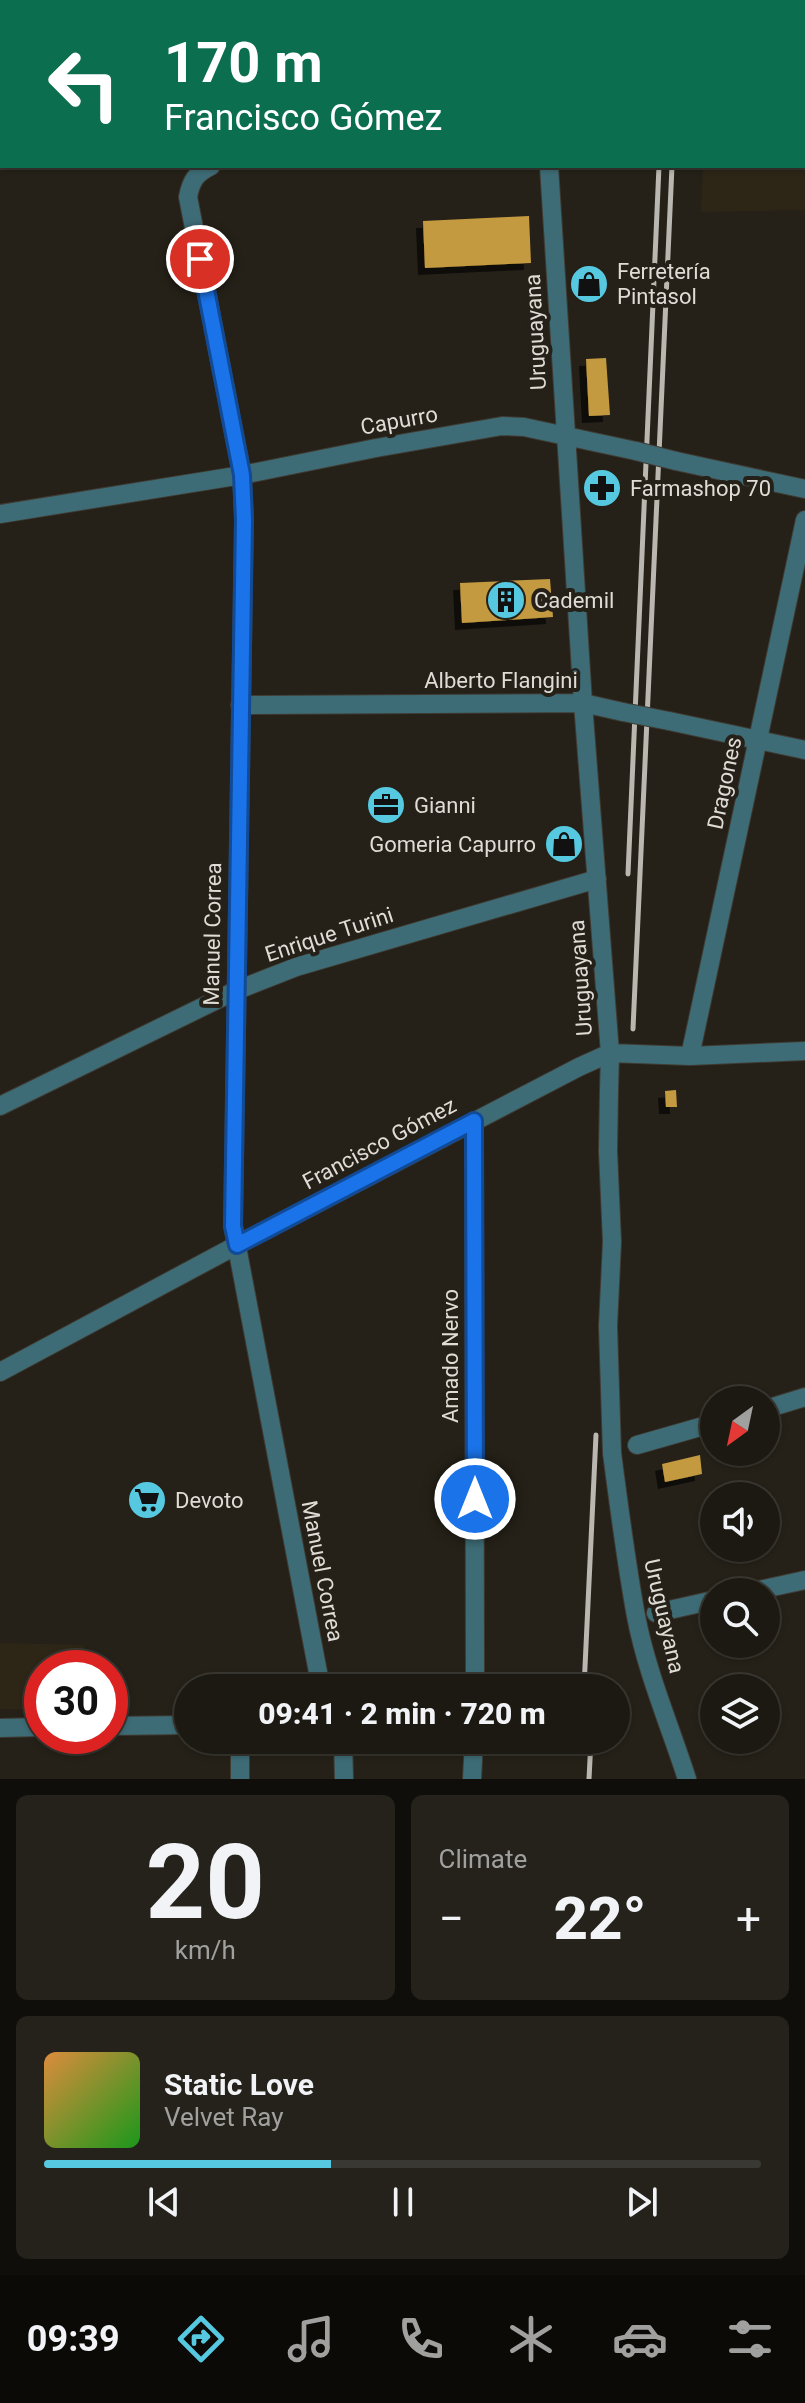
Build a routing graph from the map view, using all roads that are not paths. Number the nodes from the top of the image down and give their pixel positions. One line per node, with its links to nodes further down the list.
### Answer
1 (206, 168): 4 (street, Manuel Correa)
2 (549, 168): 3 (street, Uruguayana)
3 (565, 436): 4 (street, Capurro); 5 (street, Capurro, bridge); 8 (street, Uruguayana)
4 (242, 475): 6 (street, Capurro); 9 (street, Manuel Correa)
5 (805, 489)
6 (0, 514)
7 (805, 520): 10 (street, Dragones)
8 (583, 703): 9 (street, Alberto Flangini); 10 (street, Alberto Flangini, bridge); 12 (street, Uruguayana)
9 (240, 705): 13 (street, Manuel Correa)
10 (758, 741): 11 (street, Alberto Flangini); 16 (street, Dragones)
11 (805, 750)
12 (597, 879): 13 (street, Enrique Turini); 15 (street, Uruguayana)
13 (235, 991): 17 (street, Enrique Turini); 19 (street, Manuel Correa)
14 (805, 1051): 16 (street, Francisco Gómez)
15 (610, 1053): 16 (street, Francisco Gómez); 18 (street, Francisco Gómez); 41 (street, Uruguayana, bridge)
16 (690, 1056)
17 (0, 1106)
18 (474, 1121): 19 (street, Francisco Gómez); 30 (street, Amado Nervo)
19 (237, 1245): 20 (street, Francisco Gómez); 29 (street, Manuel Correa)
20 (0, 1372)
21 (805, 1397): 22 (street)
22 (780, 1405)
23 (700, 1427): 24 (street)
24 (637, 1445)
25 (805, 1580): 26 (street)
26 (780, 1585)
27 (700, 1603): 28 (street)
28 (656, 1613)
29 (318, 1674)
30 (475, 1674)
31 (174, 1725): 32 (street)
32 (128, 1726)
33 (24, 1727): 34 (street)
34 (0, 1728)
35 (240, 1754): 38 (street)
36 (343, 1754): 39 (street)
37 (473, 1754): 40 (street)
38 (240, 1779)
39 (344, 1779)
40 (472, 1779)
41 (687, 1779)

